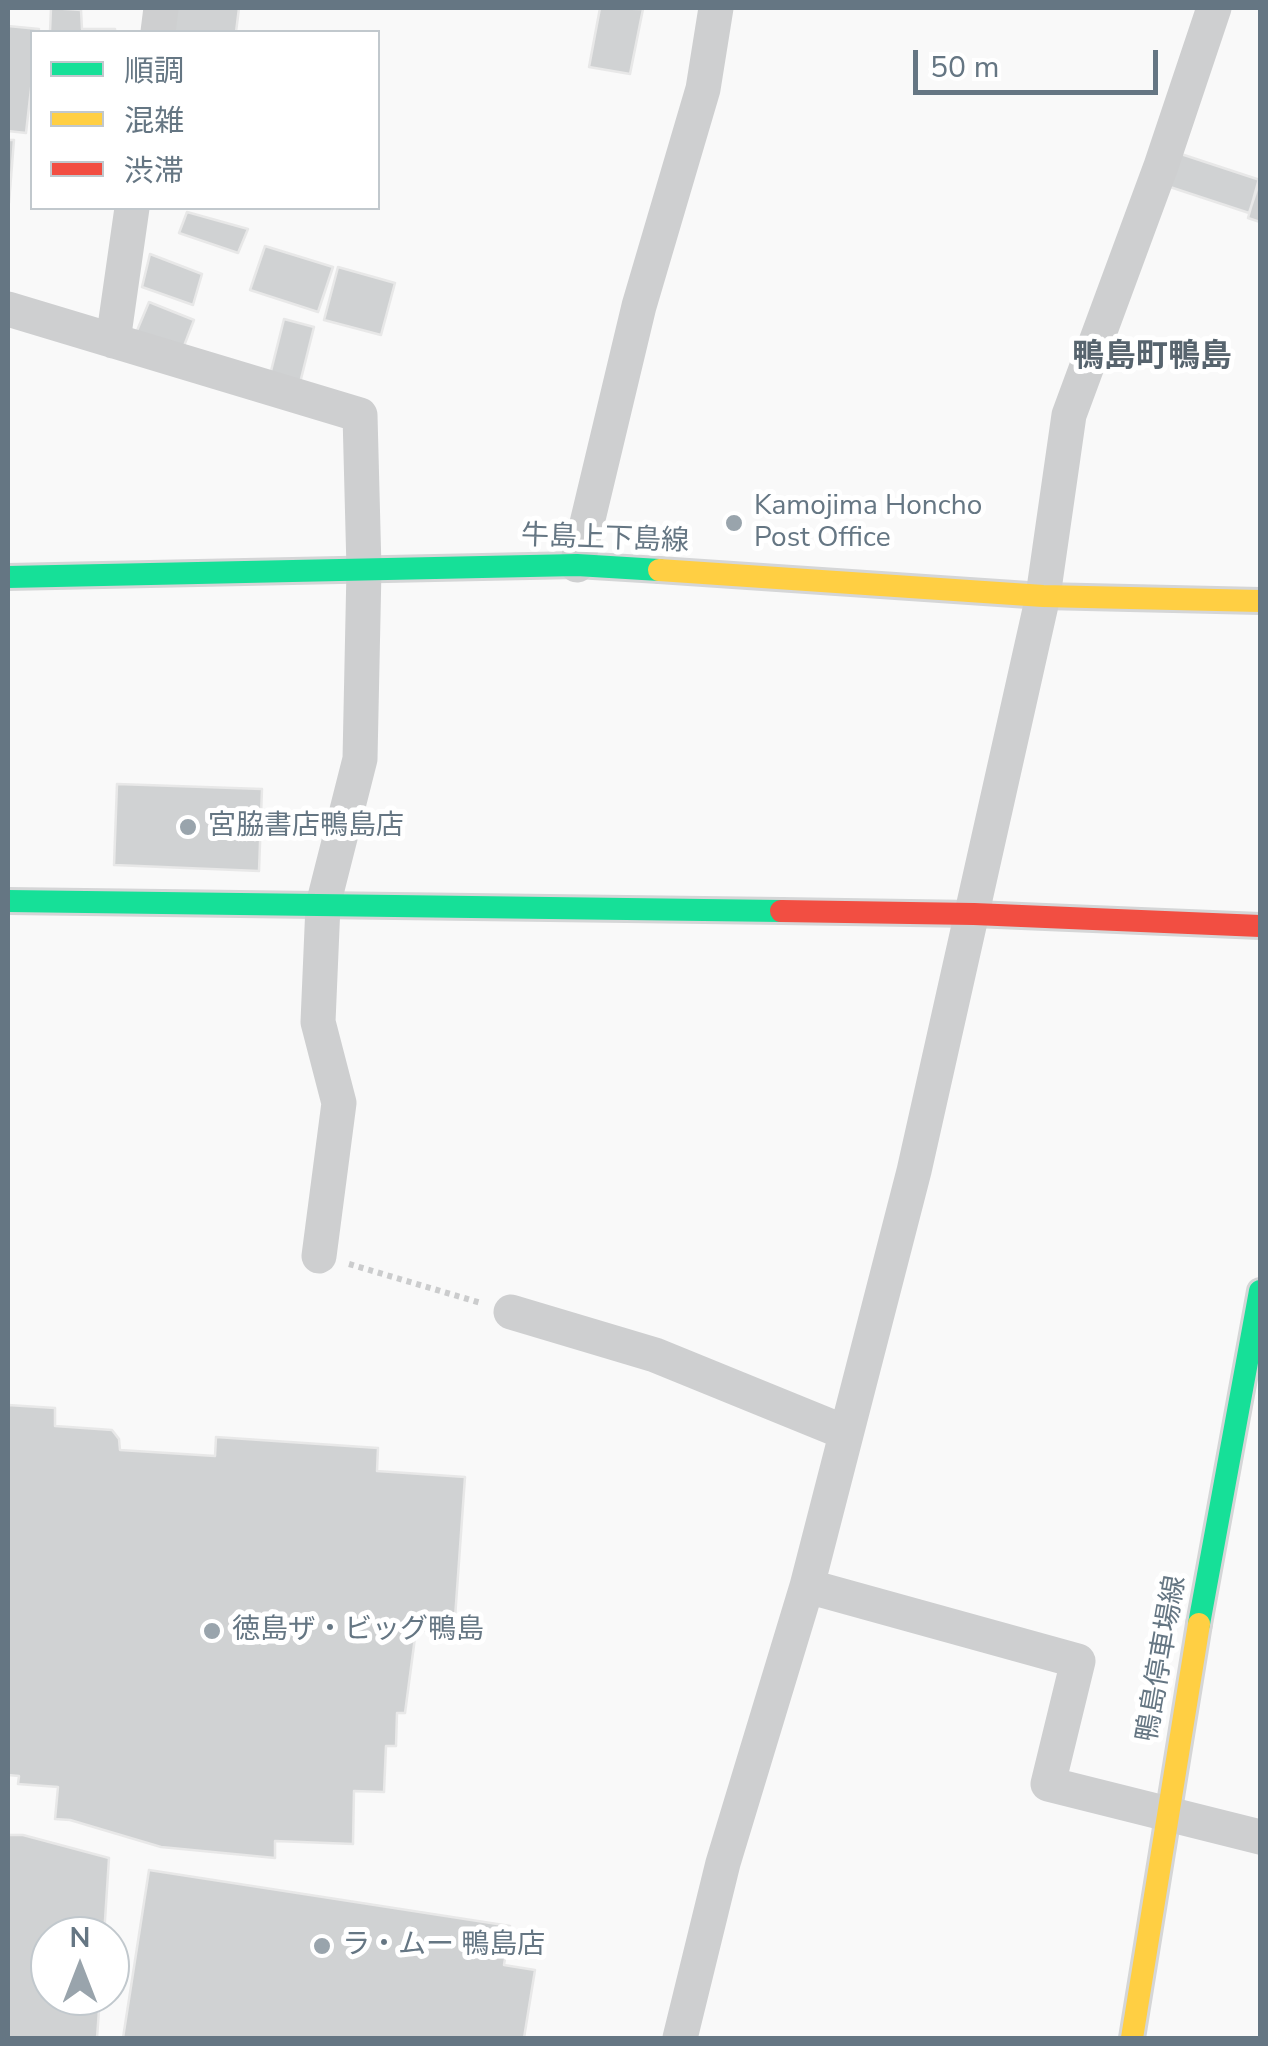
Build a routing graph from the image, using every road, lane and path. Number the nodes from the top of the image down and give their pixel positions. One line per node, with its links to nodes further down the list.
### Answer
1 (716, 8): 6 (street)
2 (1214, 8): 9 (street)
3 (132, 210): 5 (street)
4 (8, 309): 5 (street)
5 (113, 341): 7 (street)
6 (576, 565): 7 (main road, 牛島上下島線); 9 (main road, 牛島上下島線)
7 (364, 569): 8 (main road, 牛島上下島線); 12 (street)
8 (8, 577)
9 (1043, 596): 10 (main road, 牛島上下島線); 13 (street)
10 (1260, 602)
11 (8, 901): 12 (main road)
12 (324, 905): 13 (main road); 15 (street)
13 (974, 914): 14 (main road); 18 (street)
14 (1260, 926)
15 (319, 1256): 17 (path)
16 (1260, 1291): 20 (main road, 鴨島停車場線)
17 (511, 1312): 18 (street)
18 (844, 1432): 19 (street)
19 (807, 1586): 20 (street); 22 (street)
20 (1166, 1816): 21 (street); 23 (main road, 鴨島停車場線)
21 (1260, 1838)
22 (680, 2038)
23 (1132, 2038)

